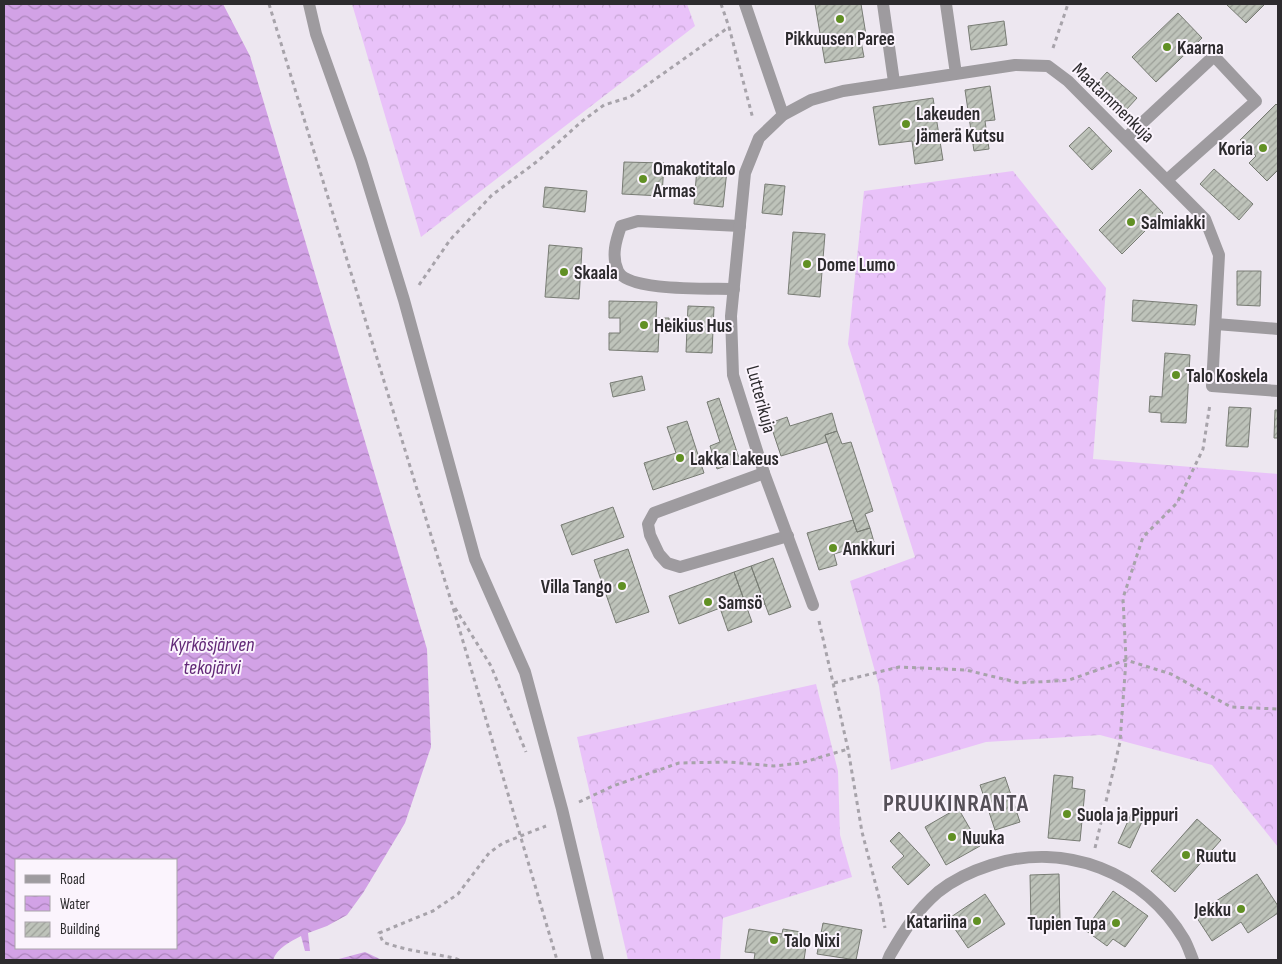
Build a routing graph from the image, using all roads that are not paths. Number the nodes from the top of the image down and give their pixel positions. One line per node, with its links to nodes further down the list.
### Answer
1 (309, 4): 19 (street)
2 (745, 4): 7 (street)
3 (882, 4): 6 (street)
4 (946, 4): 5 (street)
5 (956, 74): 6 (street, Maatammenkuja); 8 (street, Maatammenkuja)
6 (894, 82): 7 (street, Maatammenkuja)
7 (783, 116): 10 (street, Lutterikuja)
8 (1126, 138): 9 (street, Maatammenkuja); 9 (street)
9 (1167, 180): 12 (street, Maatammenkuja)
10 (740, 226): 11 (street, Lutterikuja); 11 (street)
11 (734, 289): 15 (street, Lutterikuja)
12 (1216, 324): 13 (street); 14 (street, Maatammenkuja)
13 (1278, 329)
14 (1278, 391)
15 (764, 473): 16 (street, Lutterikuja); 16 (street)
16 (788, 536): 17 (street, Lutterikuja)
17 (813, 605)
18 (889, 958): 20 (street)
19 (598, 960)
20 (1192, 960)

